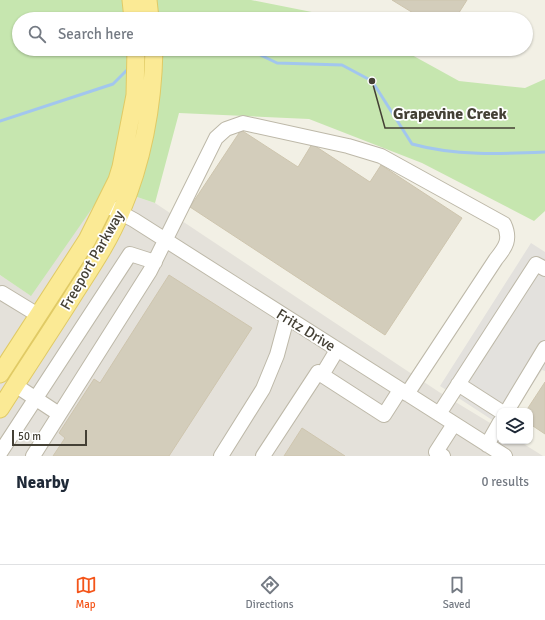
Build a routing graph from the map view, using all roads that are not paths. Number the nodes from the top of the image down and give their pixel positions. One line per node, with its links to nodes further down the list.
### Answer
1 (131, 0): 3 (main road)
2 (148, 0): 4 (main road)
3 (132, 12)
4 (149, 12)
5 (136, 56): 7 (main road, Freeport Parkway)
6 (154, 56): 8 (main road, Freeport Parkway)
7 (106, 205): 8 (street, Fritz Drive); 13 (main road, Freeport Parkway)
8 (121, 212): 9 (street, Fritz Drive); 20 (main road, Freeport Parkway)
9 (165, 240): 10 (street); 14 (street, Fritz Drive); 21 (street)
10 (154, 262): 22 (street); 26 (street)
11 (545, 270): 19 (street)
12 (0, 293): 13 (street)
13 (38, 315): 17 (main road, Freeport Parkway)
14 (287, 318): 16 (street, Fritz Drive); 33 (street)
15 (545, 348): 23 (street)
16 (337, 350): 18 (street); 21 (street, Fritz Drive)
17 (0, 374)
18 (322, 375): 21 (street); 34 (street)
19 (458, 384): 25 (street); 27 (street)
20 (15, 385): 22 (street); 24 (main road, Freeport Parkway)
21 (404, 392): 27 (street, Fritz Drive)
22 (35, 398): 26 (street); 31 (street)
23 (509, 408)
24 (0, 409)
25 (497, 409)
26 (60, 414): 32 (street)
27 (439, 414): 28 (street, Fritz Drive)
28 (454, 424): 30 (street, Fritz Drive); 35 (street)
29 (497, 427): 30 (street)
30 (487, 445): 36 (street, Fritz Drive)
31 (0, 453)
32 (32, 456)
33 (221, 456)
34 (263, 456)
35 (443, 456)
36 (505, 456)

